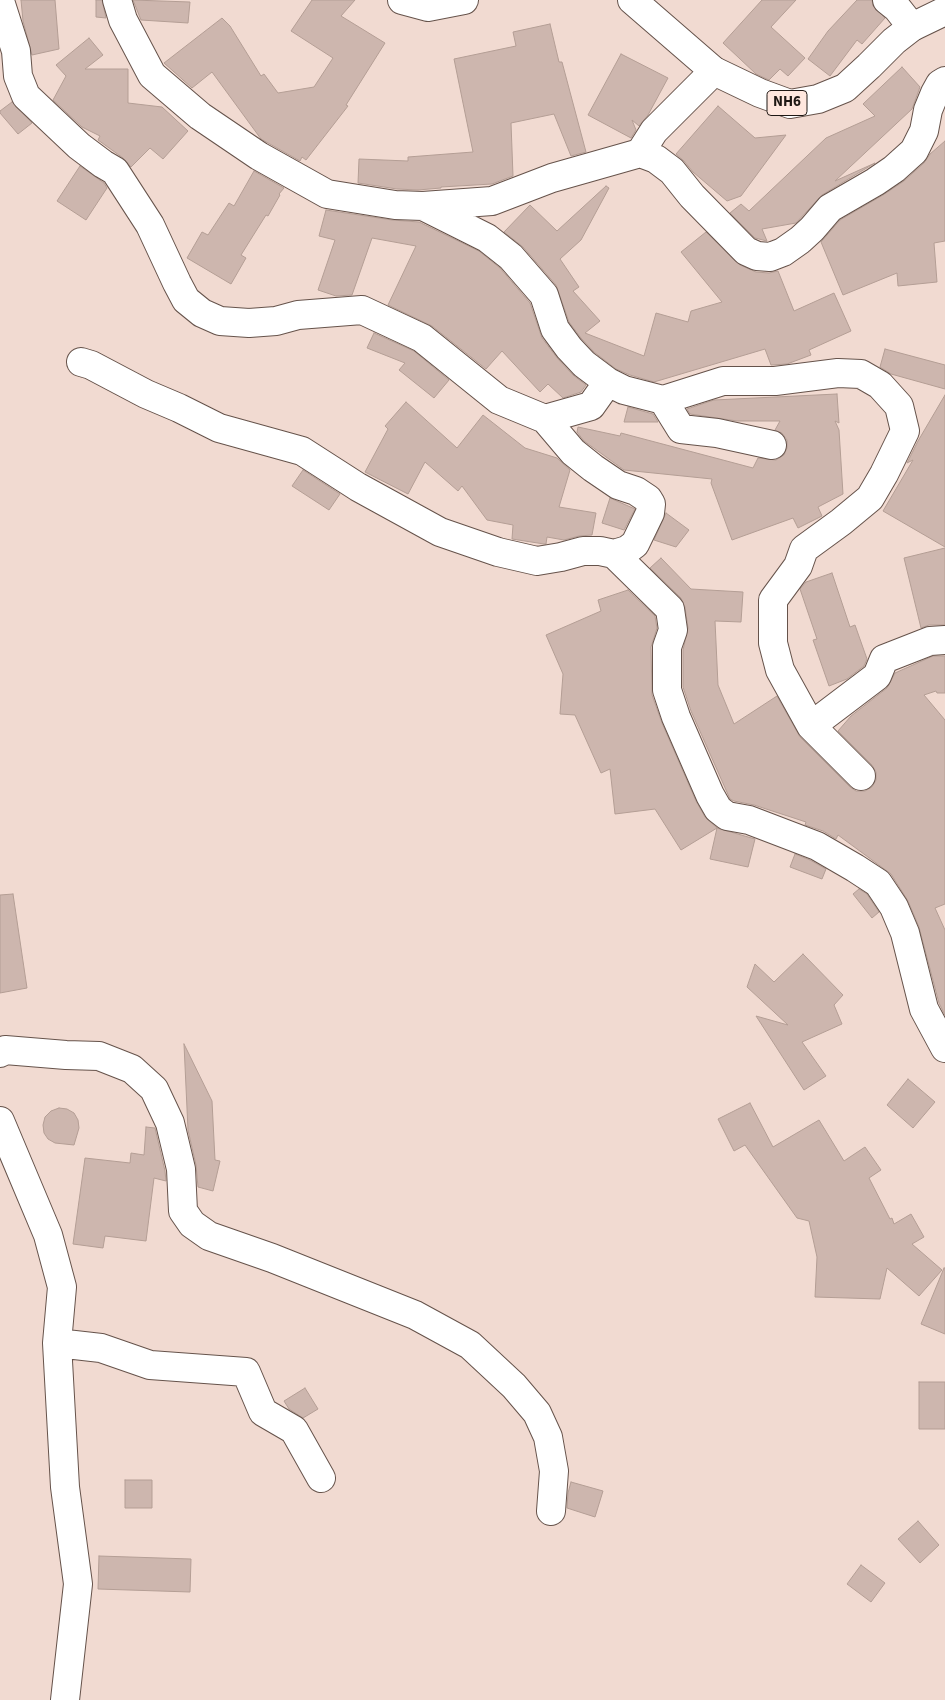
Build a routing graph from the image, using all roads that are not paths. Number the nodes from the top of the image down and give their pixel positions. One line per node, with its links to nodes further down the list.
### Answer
1 (117, 0): 12 (main road)
2 (402, 0): 3 (main road)
3 (464, 0)
4 (632, 0): 9 (main road, NH6)
5 (887, 0): 8 (main road)
6 (0, 1): 16 (main road)
7 (945, 11): 8 (main road, NH6)
8 (912, 27): 9 (main road, NH6)
9 (714, 71): 11 (main road)
10 (945, 81): 11 (main road)
11 (640, 153): 12 (main road)
12 (424, 206): 14 (main road)
13 (81, 362): 18 (main road)
14 (608, 382): 15 (main road); 16 (main road)
15 (663, 400): 17 (main road); 20 (main road)
16 (545, 419): 18 (main road)
17 (772, 445)
18 (614, 554): 23 (main road)
19 (945, 640): 20 (main road)
20 (811, 726): 21 (main road)
21 (861, 776)
22 (2, 1047): 27 (main road)
23 (945, 1048)
24 (0, 1121): 25 (main road)
25 (57, 1343): 26 (main road); 28 (main road)
26 (320, 1478)
27 (551, 1511)
28 (65, 1700)

